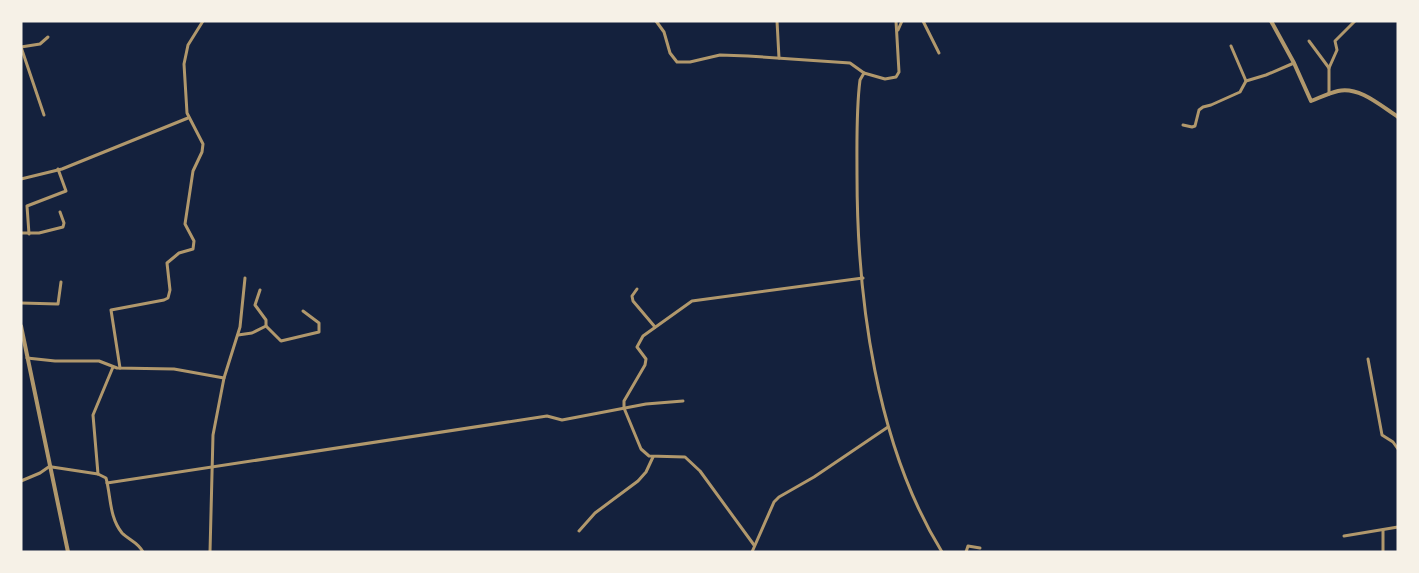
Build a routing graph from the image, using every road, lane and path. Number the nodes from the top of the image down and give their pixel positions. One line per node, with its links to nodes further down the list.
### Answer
1 (203, 21): 23 (street)
2 (656, 21): 15 (street)
3 (777, 21): 15 (street)
4 (896, 21): 9 (street)
5 (902, 21): 9 (street)
6 (923, 21): 14 (street)
7 (1271, 21): 16 (street)
8 (1355, 21): 17 (street)
9 (896, 33): 18 (street)
10 (48, 37): 13 (street)
11 (1309, 41): 17 (street)
12 (1231, 46): 19 (street)
13 (21, 47): 21 (street)
14 (939, 53)
15 (779, 58): 18 (street)
16 (1294, 63): 19 (street); 20 (street)
17 (1329, 68): 20 (street)
18 (864, 73): 31 (street)
19 (1246, 81): 24 (street)
20 (1329, 94): 22 (street)
21 (44, 116)
22 (1398, 117)
23 (188, 118): 25 (street); 44 (street)
24 (1183, 125)
25 (58, 169): 26 (street); 29 (street)
26 (21, 179)
27 (60, 212): 29 (street)
28 (21, 233): 29 (street)
29 (29, 234)
30 (245, 278): 40 (street)
31 (862, 278): 39 (street); 48 (street)
32 (61, 282): 35 (street)
33 (637, 289): 39 (street)
34 (260, 290): 38 (street)
35 (21, 303)
36 (303, 310): 38 (street)
37 (21, 326): 41 (street)
38 (266, 326): 40 (street)
39 (655, 327): 47 (street)
40 (237, 335): 45 (street)
41 (27, 358): 43 (street); 51 (street)
42 (1368, 359): 49 (street)
43 (113, 367): 44 (street); 53 (street)
44 (120, 368): 45 (street)
45 (224, 378): 52 (street)
46 (683, 401): 47 (street)
47 (624, 408): 50 (street); 52 (street)
48 (888, 427): 60 (street); 66 (street)
49 (1398, 449)
50 (653, 456): 58 (street); 60 (street)
51 (52, 466): 53 (street); 54 (street); 62 (street)
52 (212, 468): 55 (street); 64 (street)
53 (98, 474): 55 (street)
54 (21, 481)
55 (107, 483): 63 (street)
56 (1398, 527): 57 (street)
57 (1383, 530): 59 (street); 68 (street)
58 (579, 531)
59 (1344, 536)
60 (754, 545): 65 (street)
61 (980, 548): 67 (street)
62 (68, 552)
63 (143, 552)
64 (210, 552)
65 (752, 552)
66 (942, 552)
67 (966, 552)
68 (1383, 552)

